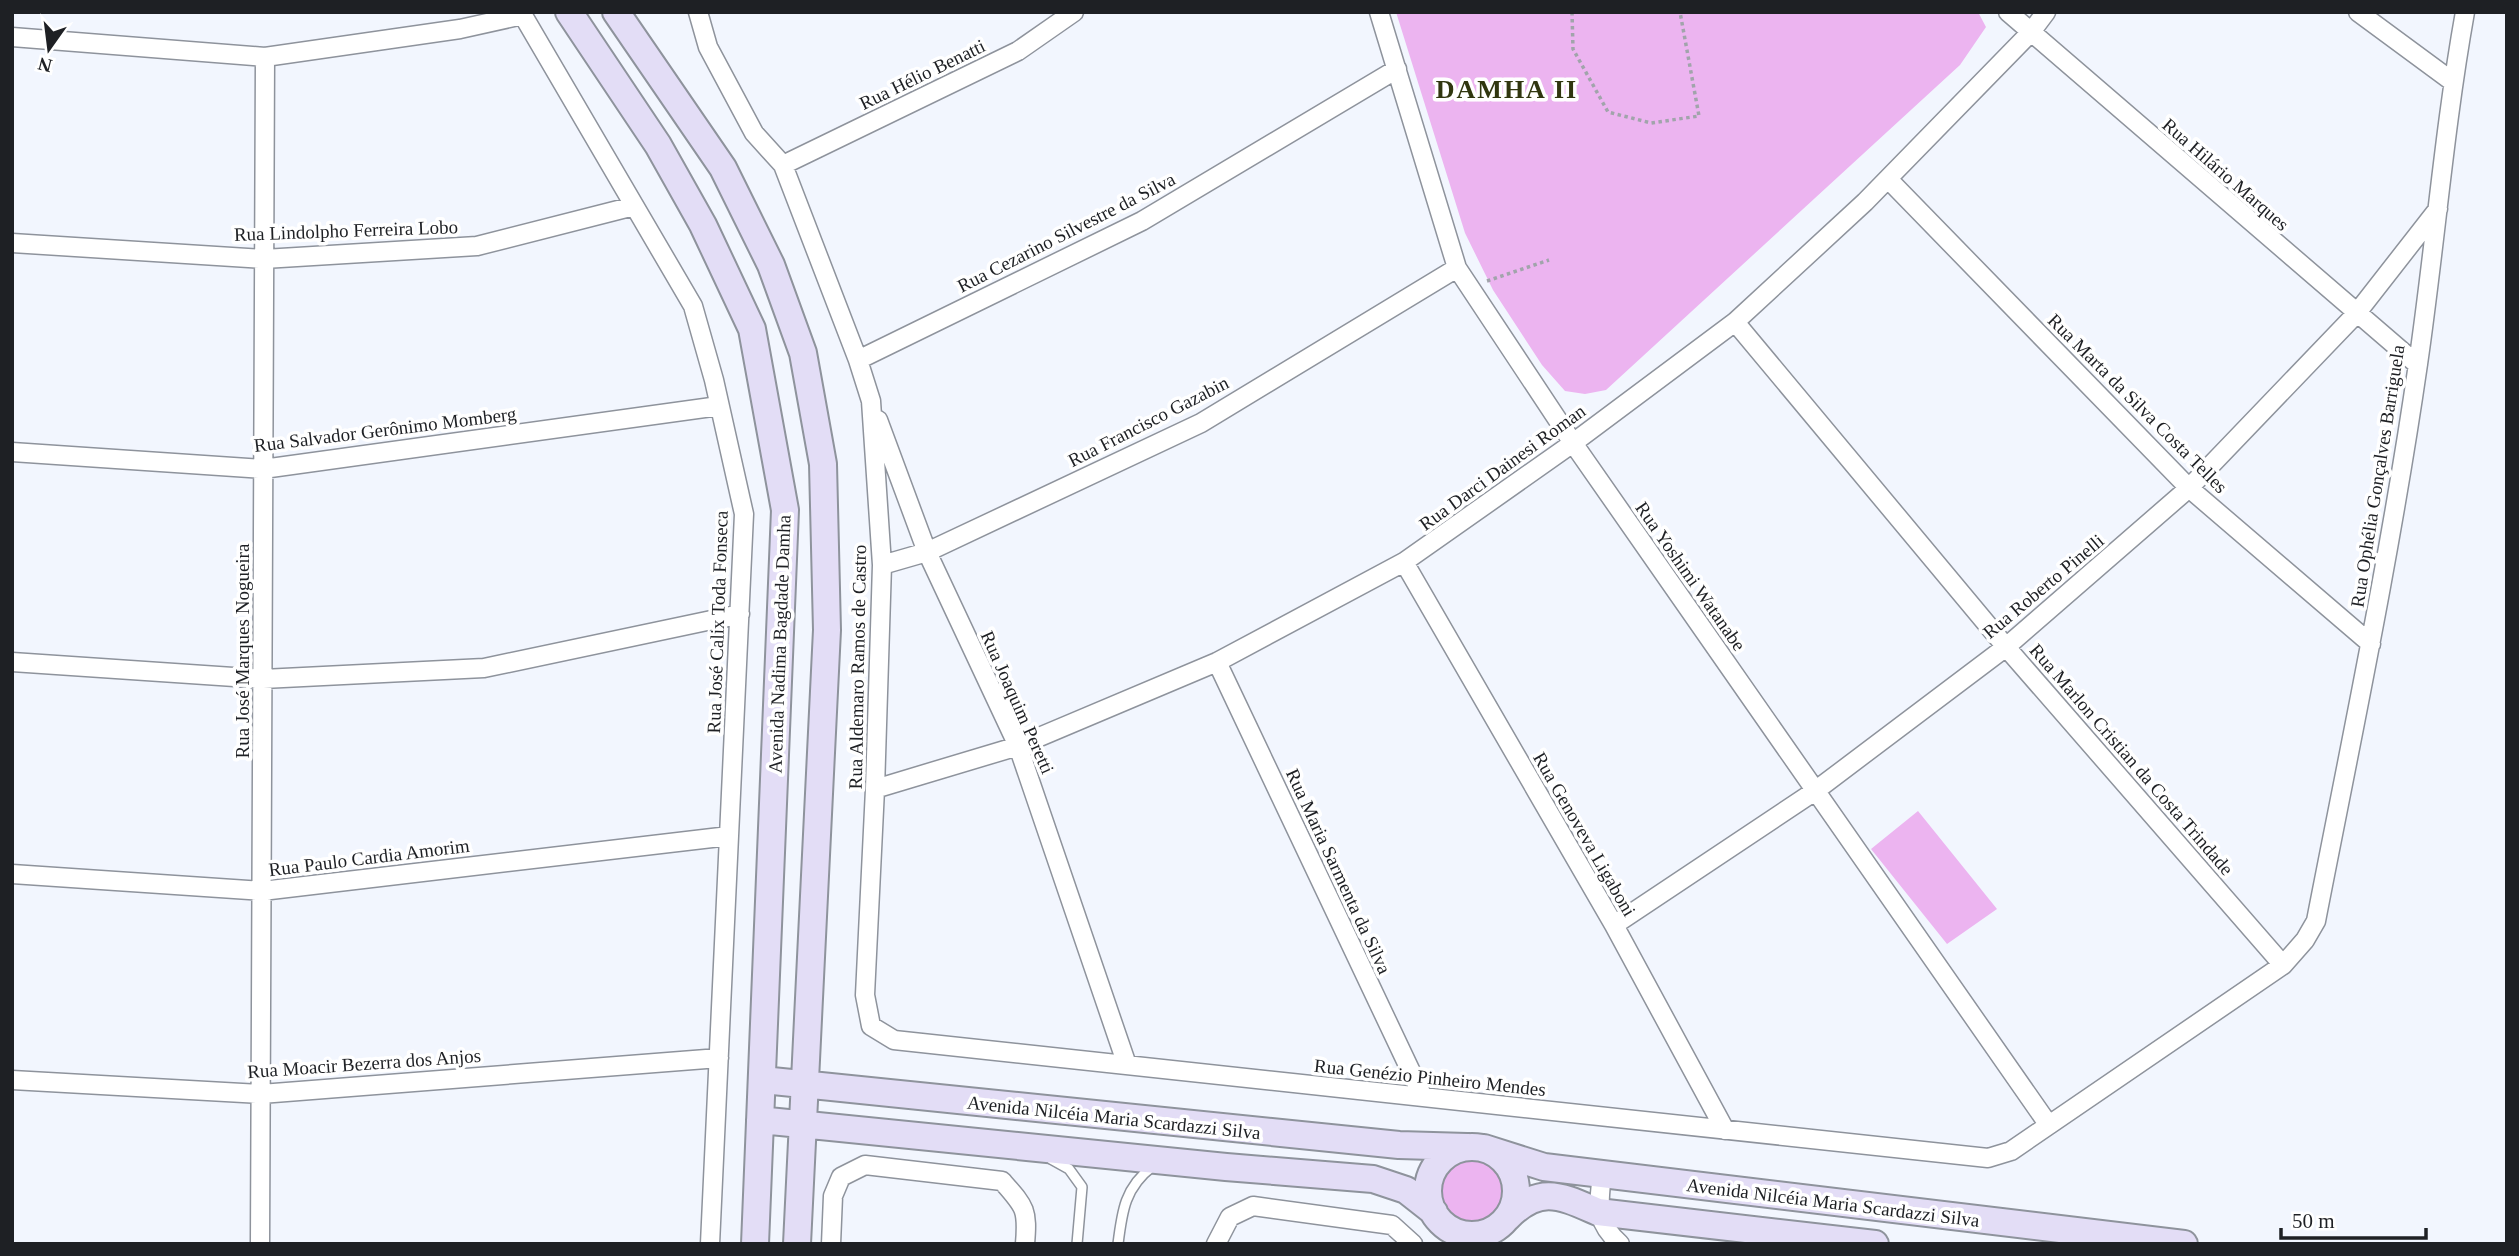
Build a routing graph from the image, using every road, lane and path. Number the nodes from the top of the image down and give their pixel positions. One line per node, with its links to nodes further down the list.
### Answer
1 (569, 12): 58 (street, Avenida Nadima Bagdade Damha)
2 (616, 12): 59 (street)
3 (698, 12): 18 (street, Rua Aldemaro Ramos de Castro)
4 (1074, 12): 18 (street, Rua Hélio Benatti)
5 (1379, 12): 16 (street, Rua Yoshimi Watanabe)
6 (1572, 12): 7 (path)
7 (1680, 12)
8 (2008, 12): 13 (street, Rua Hilário Marques)
9 (2046, 12): 13 (street, Rua Darci Dainesi Roman)
10 (2358, 12): 17 (street)
11 (2465, 12): 17 (street, Rua Ophélia Gonçalves Barriguela)
12 (522, 14): 15 (street); 20 (street, Rua José Calix Toda Fonseca)
13 (2031, 32): 19 (street, Rua Darci Dainesi Roman); 27 (street, Rua Hilário Marques)
14 (12, 37): 15 (street)
15 (265, 57): 23 (street, Rua José Marques Nogueira)
16 (1396, 69): 25 (street, Rua Yoshimi Watanabe); 29 (street, Rua Cezarino Silvestre da Silva)
17 (2453, 82): 21 (street, Rua Ophélia Gonçalves Barriguela)
18 (783, 165): 29 (street, Rua Aldemaro Ramos de Castro)
19 (1888, 179): 28 (street, Rua Darci Dainesi Roman); 36 (street, Rua Marta da Silva Costa Telles)
20 (634, 206): 23 (street, Rua Lindolpho Ferreira Lobo); 32 (street, Rua José Calix Toda Fonseca)
21 (2438, 209): 27 (street, Rua Roberto Pinelli); 30 (street, Rua Ophélia Gonçalves Barriguela)
22 (12, 243): 23 (street, Rua Lindolpho Ferreira Lobo)
23 (264, 259): 35 (street, Rua José Marques Nogueira)
24 (1549, 260): 26 (path)
25 (1457, 268): 26 (street, Rua Yoshimi Watanabe); 37 (street, Rua Francisco Gazabin)
26 (1469, 288): 33 (street, Rua Yoshimi Watanabe)
27 (2356, 314): 30 (street, Rua Hilário Marques); 36 (street, Rua Roberto Pinelli)
28 (1735, 322): 33 (street, Rua Darci Dainesi Roman); 42 (street, Rua Marlon Cristian da Costa Trindade)
29 (858, 360): 31 (street, Rua Aldemaro Ramos de Castro)
30 (2418, 365): 41 (street, Rua Ophélia Gonçalves Barriguela)
31 (871, 401): 37 (street, Rua Joaquim Peretti); 39 (street, Rua Aldemaro Ramos de Castro)
32 (719, 406): 35 (street, Rua Salvador Gerônimo Momberg); 40 (street, Rua José Calix Toda Fonseca)
33 (1573, 443): 38 (street, Rua Darci Dainesi Roman); 48 (street, Rua Yoshimi Watanabe)
34 (12, 452): 35 (street, Rua Salvador Gerônimo Momberg)
35 (263, 469): 45 (street, Rua José Marques Nogueira)
36 (2189, 488): 41 (street, Rua Marta da Silva Costa Telles); 42 (street, Rua Roberto Pinelli)
37 (927, 552): 39 (street, Rua Francisco Gazabin); 46 (street, Rua Joaquim Peretti)
38 (1404, 562): 44 (street, Rua Darci Dainesi Roman); 52 (street, Rua Genoveva Ligaboni)
39 (882, 565): 47 (street, Rua Aldemaro Ramos de Castro)
40 (740, 614): 45 (street); 49 (street, Rua José Calix Toda Fonseca)
41 (2371, 644): 53 (street, Rua Ophélia Gonçalves Barriguela)
42 (2007, 647): 48 (street, Rua Roberto Pinelli); 53 (street, Rua Marlon Cristian da Costa Trindade)
43 (12, 662): 45 (street)
44 (1217, 662): 46 (street, Rua Darci Dainesi Roman); 61 (street, Rua Maria Sarmenta da Silva)
45 (262, 679): 51 (street, Rua José Marques Nogueira)
46 (1018, 746): 47 (street, Rua Darci Dainesi Roman); 56 (street, Rua Joaquim Peretti)
47 (875, 789): 54 (street, Rua Aldemaro Ramos de Castro)
48 (1815, 791): 52 (street, Rua Roberto Pinelli); 65 (street, Rua Yoshimi Watanabe)
49 (729, 836): 51 (street, Rua Paulo Cardia Amorim); 55 (street, Rua José Calix Toda Fonseca)
50 (12, 874): 51 (street, Rua Paulo Cardia Amorim)
51 (262, 891): 60 (street, Rua José Marques Nogueira)
52 (1614, 925): 67 (street, Rua Genoveva Ligaboni)
53 (2283, 965): 65 (street, Rua Ophélia Gonçalves Barriguela)
54 (871, 1026): 56 (street, Rua Genézio Pinheiro Mendes)
55 (719, 1058): 60 (street, Rua Moacir Bezerra dos Anjos); 79 (street, Rua José Calix Toda Fonseca)
56 (1127, 1065): 61 (street, Rua Genézio Pinheiro Mendes)
57 (12, 1080): 60 (street, Rua Moacir Bezerra dos Anjos)
58 (762, 1080): 59 (street, Avenida Nilcéia Maria Scardazzi Silva); 63 (street, Avenida Nadima Bagdade Damha)
59 (806, 1085): 62 (street, Avenida Nilcéia Maria Scardazzi Silva); 64 (street)
60 (261, 1094): 78 (street, Rua José Marques Nogueira)
61 (1423, 1097): 67 (street, Rua Genézio Pinheiro Mendes)
62 (1035, 1109): 66 (street, Avenida Nilcéia Maria Scardazzi Silva); 68 (street)
63 (760, 1120): 64 (street, Avenida Nilcéia Maria Scardazzi Silva); 80 (street, Avenida Nadima Bagdade Damha)
64 (803, 1124): 68 (street, Avenida Nilcéia Maria Scardazzi Silva); 81 (street)
65 (2048, 1124): 70 (street, Rua Ophélia Gonçalves Barriguela)
66 (1230, 1129): 69 (street, Avenida Nilcéia Maria Scardazzi Silva); 72 (street)
67 (1725, 1130): 70 (street, Rua Genézio Pinheiro Mendes)
68 (1031, 1148): 71 (street, Avenida Nilcéia Maria Scardazzi Silva); 84 (lane)
69 (1476, 1148): 73 (street, Avenida Nilcéia Maria Scardazzi Silva); 74 (street); 76 (street)
70 (1988, 1158)
71 (1159, 1161): 72 (street, Avenida Nilcéia Maria Scardazzi Silva); 85 (lane)
72 (1226, 1167): 74 (street, Avenida Nilcéia Maria Scardazzi Silva)
73 (1602, 1174): 75 (street); 90 (street, Avenida Nilcéia Maria Scardazzi Silva)
74 (1434, 1212): 77 (street)
75 (1598, 1212): 76 (street, Avenida Nilcéia Maria Scardazzi Silva); 88 (street); 89 (street, Avenida Nilcéia Maria Scardazzi Silva)
76 (1507, 1218): 77 (street)
77 (1460, 1239)
78 (260, 1244)
79 (710, 1244)
80 (755, 1244)
81 (797, 1244)
82 (831, 1244): 83 (street)
83 (1025, 1244)
84 (1077, 1244)
85 (1118, 1244)
86 (1216, 1244): 87 (street)
87 (1413, 1244)
88 (1620, 1244)
89 (1875, 1244)
90 (2184, 1244)

